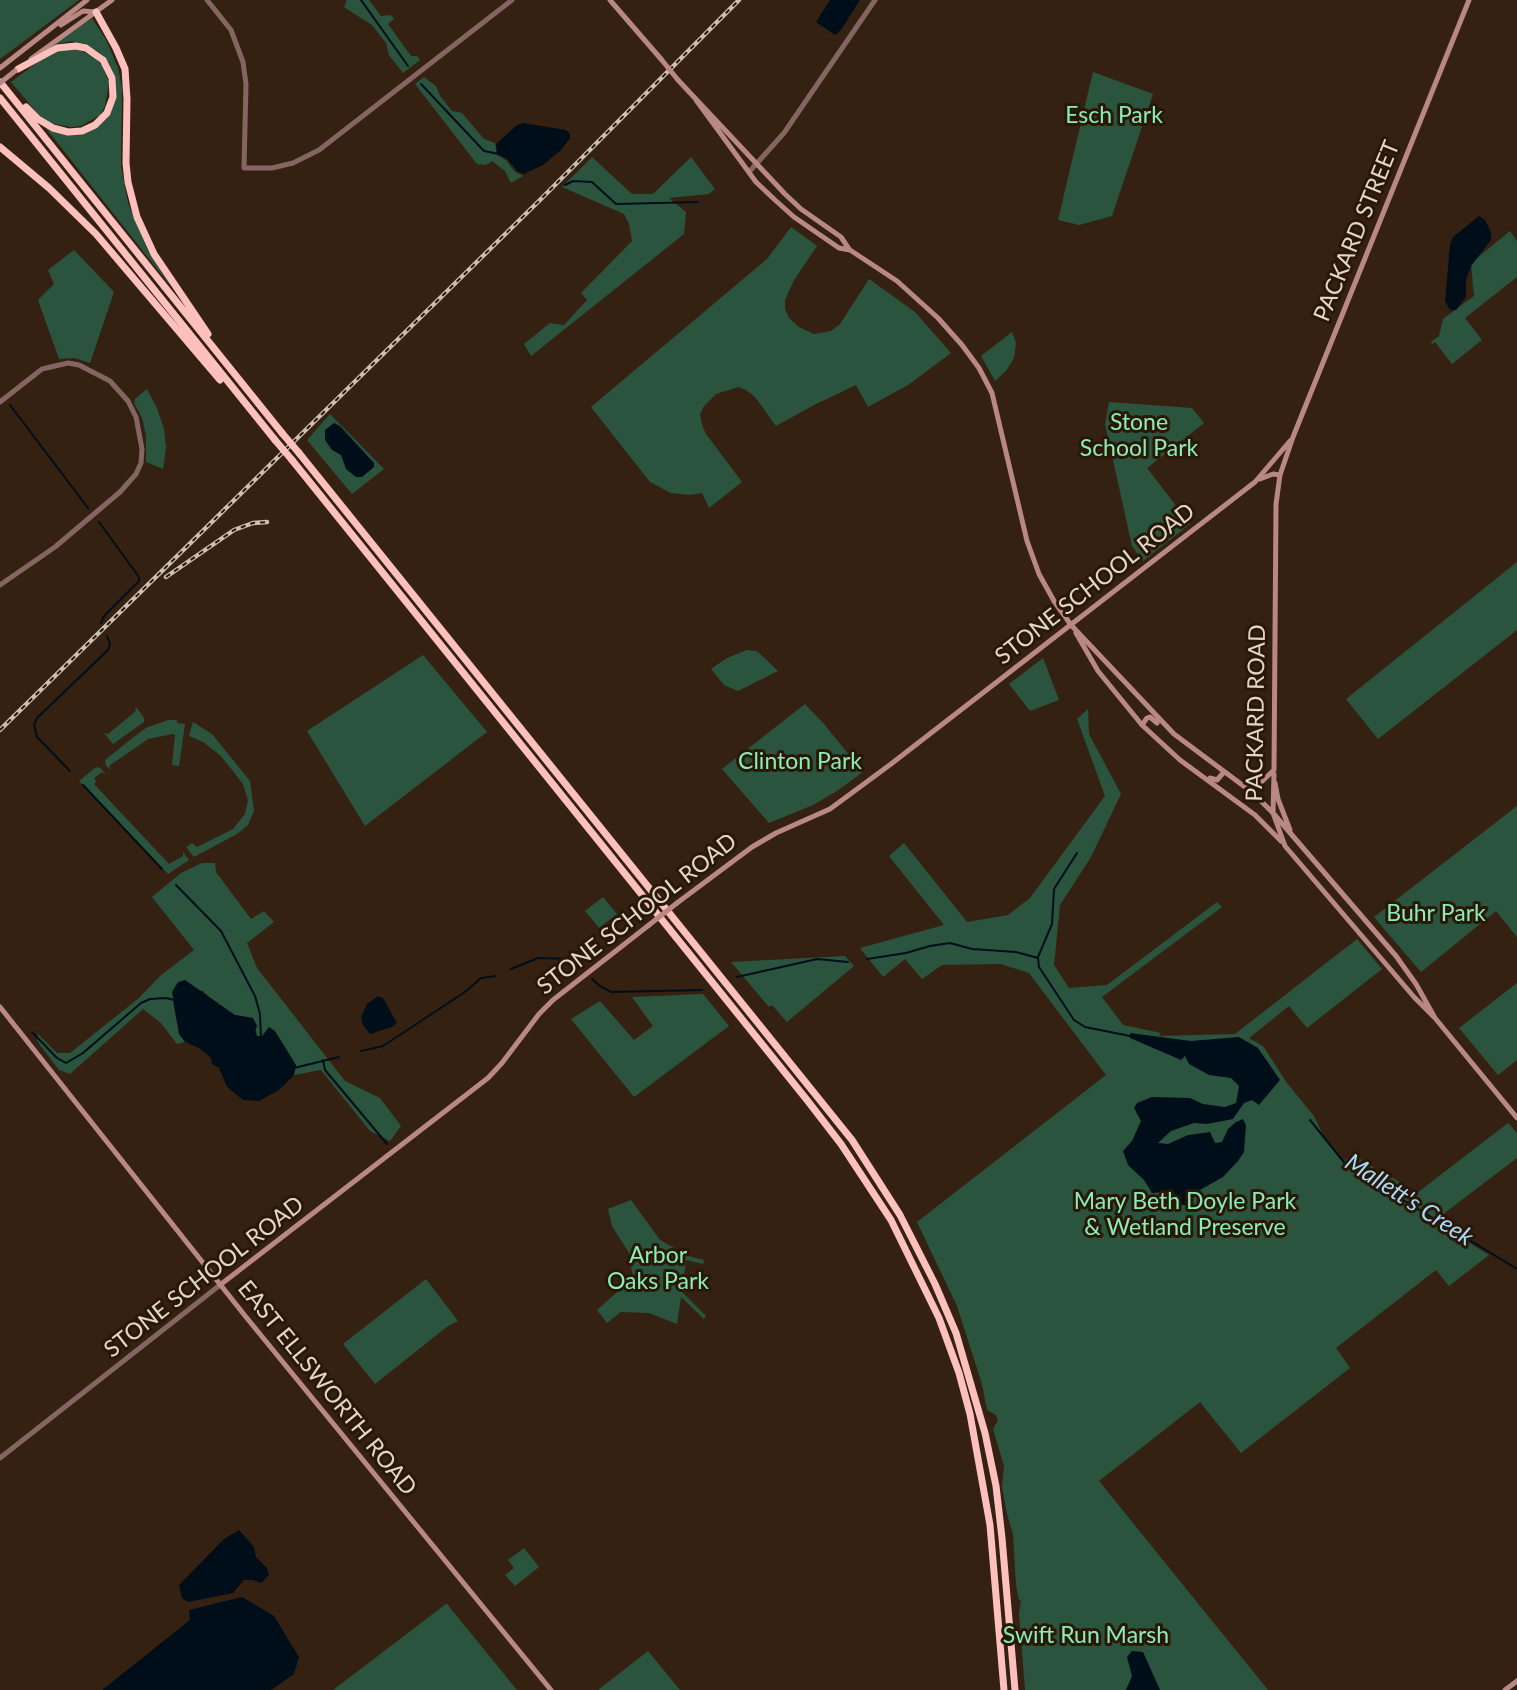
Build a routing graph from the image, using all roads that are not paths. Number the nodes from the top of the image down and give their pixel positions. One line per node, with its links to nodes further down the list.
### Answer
1 (87, 0): 9 (main road)
2 (112, 0): 8 (main road)
3 (207, 0): 4 (street)
4 (512, 0)
5 (610, 0): 15 (main road, bridge)
6 (875, 0): 17 (street)
7 (1469, 0): 23 (main road, PACKARD STREET)
8 (96, 12): 9 (main road); 11 (main road); 20 (highway)
9 (43, 35): 10 (main road)
10 (0, 68)
11 (16, 70): 12 (highway); 13 (main road, bridge)
12 (0, 76)
13 (0, 82): 20 (highway)
14 (0, 98): 21 (highway)
15 (696, 100): 17 (main road); 18 (main road)
16 (0, 147): 21 (highway)
17 (757, 164): 18 (street); 19 (main road)
18 (749, 172): 19 (main road)
19 (850, 250): 27 (main road)
20 (222, 358): 49 (highway, bridge)
21 (242, 399): 48 (highway, bridge)
22 (0, 402): 26 (street)
23 (1293, 437): 24 (main road, PACKARD STREET); 25 (main road)
24 (1280, 475): 25 (main road); 32 (main road, PACKARD ROAD)
25 (1255, 482): 27 (main road, STONE SCHOOL ROAD)
26 (0, 585)
27 (1071, 625): 28 (main road); 29 (main road); 44 (main road, STONE SCHOOL ROAD, bridge)
28 (1143, 725): 29 (main road); 30 (main road)
29 (1174, 734): 31 (main road, PACKARD ROAD)
30 (1195, 771): 31 (main road); 36 (main road)
31 (1224, 772): 33 (main road, PACKARD ROAD)
32 (1274, 772): 33 (main road); 34 (main road, PACKARD ROAD); 35 (main road)
33 (1242, 785): 34 (main road, PACKARD ROAD)
34 (1273, 813): 35 (main road, PACKARD ROAD); 36 (main road, PACKARD ROAD)
35 (1293, 836): 38 (main road, PACKARD ROAD)
36 (1285, 846): 37 (main road, PACKARD ROAD)
37 (1334, 902): 38 (main road); 39 (main road, PACKARD ROAD)
38 (1369, 924): 40 (main road, PACKARD ROAD)
39 (1367, 941): 40 (main road); 42 (main road, PACKARD ROAD)
40 (1407, 971): 42 (main road, PACKARD ROAD)
41 (0, 1007): 44 (main road, EAST ELLSWORTH ROAD)
42 (1436, 1018): 43 (main road, PACKARD ROAD)
43 (1517, 1118)
44 (220, 1285): 45 (street, STONE SCHOOL ROAD); 47 (main road, EAST ELLSWORTH ROAD)
45 (0, 1458)
46 (1517, 1681): 50 (main road)
47 (551, 1690)
48 (1004, 1690)
49 (1015, 1690)
50 (1505, 1690)

